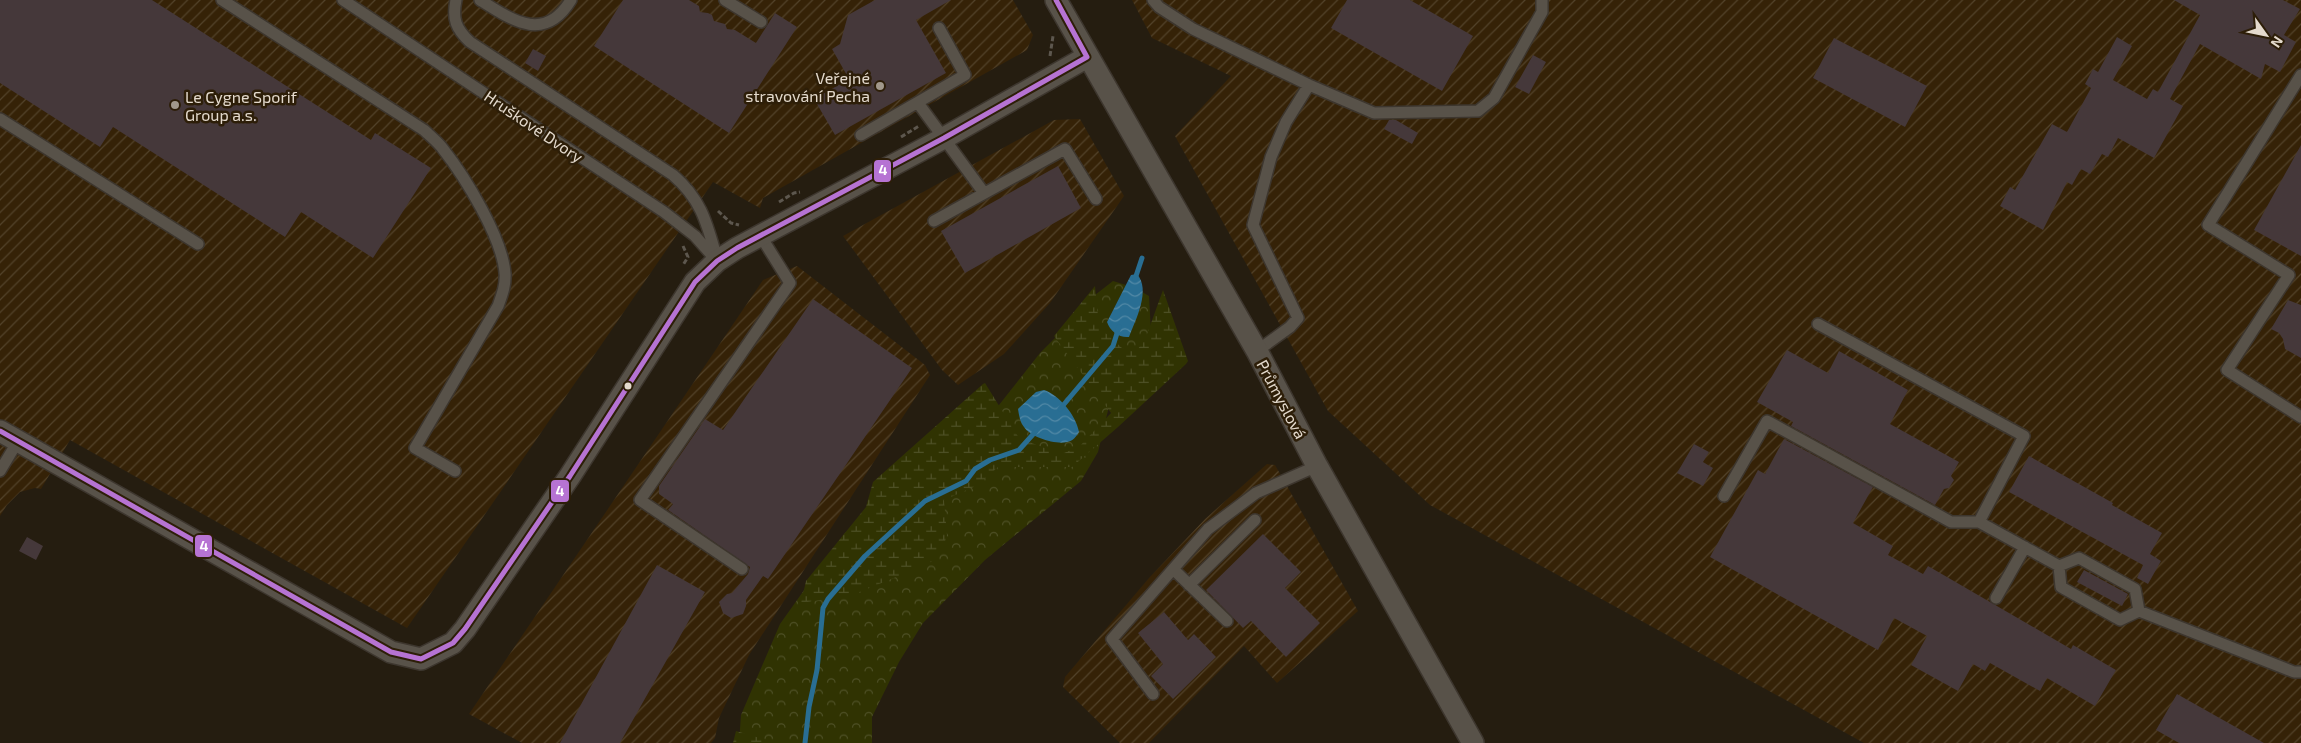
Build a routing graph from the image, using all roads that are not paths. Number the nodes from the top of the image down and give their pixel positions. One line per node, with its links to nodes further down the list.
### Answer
1 (222, 0): 31 (lane)
2 (343, 0): 24 (lane, Hruškové Dvory)
3 (456, 0): 24 (lane)
4 (480, 0): 5 (lane)
5 (571, 0)
6 (725, 0): 10 (lane)
7 (1056, 0): 12 (street)
8 (1153, 0): 14 (lane)
9 (1542, 0): 14 (lane)
10 (761, 22)
11 (939, 28): 15 (lane)
12 (1087, 57): 18 (street); 26 (street, Průmyslová)
13 (2301, 74): 27 (lane)
14 (1309, 85): 26 (lane)
15 (918, 103): 17 (lane); 18 (lane)
16 (0, 119): 23 (lane)
17 (861, 135)
18 (944, 138): 19 (lane); 22 (street)
19 (984, 194): 20 (lane); 21 (lane)
20 (1096, 199)
21 (934, 221)
22 (751, 229): 24 (street); 38 (lane)
23 (198, 244)
24 (717, 261): 28 (street)
25 (1818, 324): 34 (lane)
26 (1256, 351): 29 (street, Průmyslová)
27 (2301, 417)
28 (9, 436): 30 (lane)
29 (1317, 466): 37 (lane); 45 (street, Průmyslová)
30 (0, 471)
31 (455, 471)
32 (1724, 496): 34 (lane)
33 (1255, 520): 39 (lane)
34 (1979, 522): 35 (lane)
35 (2025, 547): 36 (lane); 40 (lane)
36 (2060, 566): 41 (lane); 41 (lane)
37 (1173, 569): 39 (lane); 44 (lane)
38 (742, 570)
39 (1189, 585): 42 (lane)
40 (1996, 598)
41 (2140, 611): 43 (lane)
42 (1227, 621)
43 (2301, 672)
44 (1153, 694)
45 (1473, 743)

